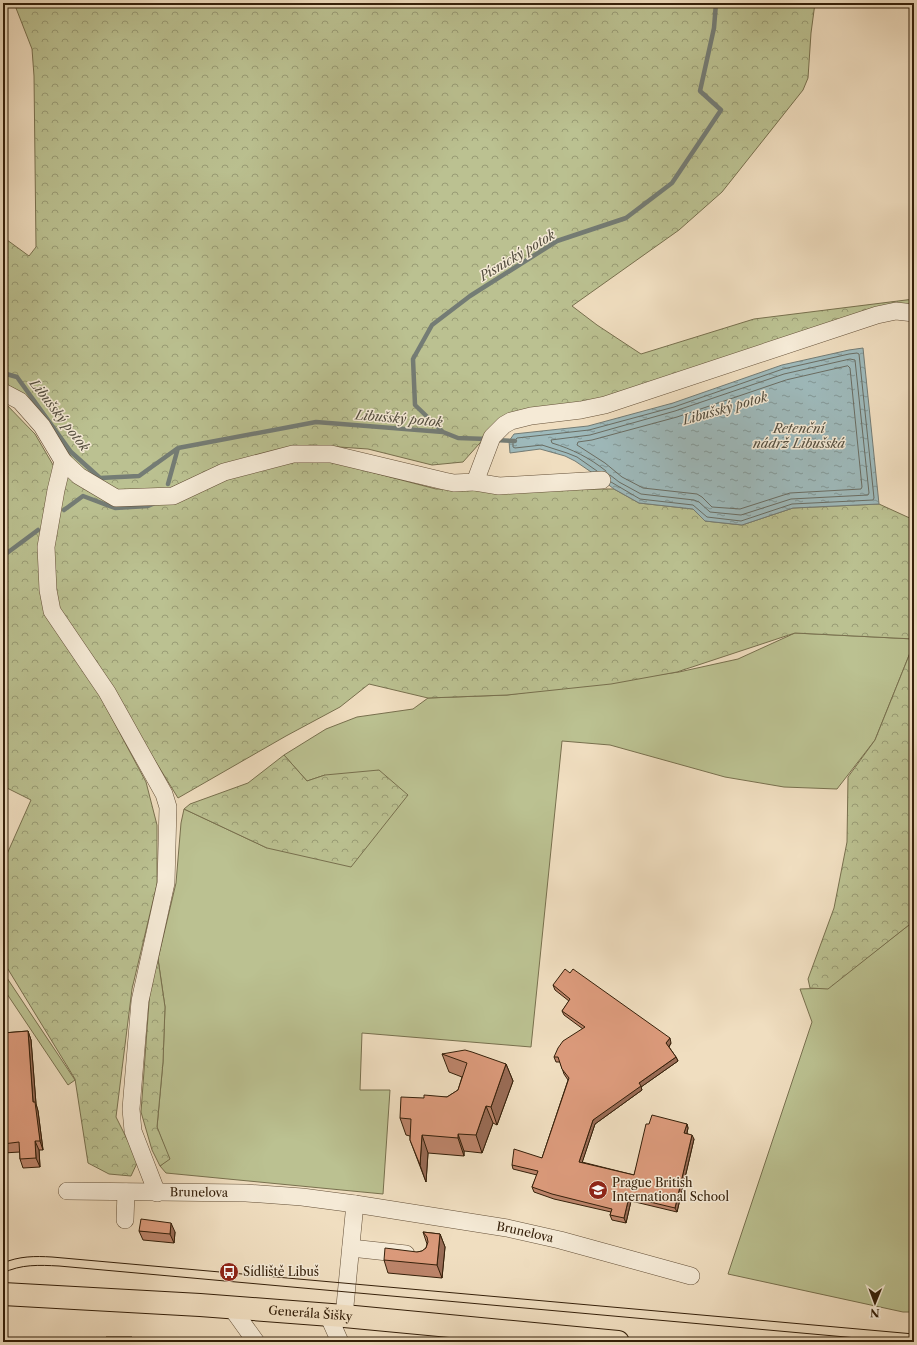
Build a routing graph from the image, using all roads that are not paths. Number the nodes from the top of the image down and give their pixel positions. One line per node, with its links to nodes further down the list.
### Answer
1 (914, 313): 5 (street)
2 (3, 392): 3 (street)
3 (63, 461): 5 (street); 8 (street)
4 (602, 480): 5 (street)
5 (475, 482)
6 (67, 1191): 7 (street, Brunelova)
7 (126, 1192): 8 (street, Brunelova); 10 (street)
8 (157, 1193): 9 (street, Brunelova)
9 (355, 1204): 11 (street); 13 (street, Brunelova)
10 (124, 1220)
11 (351, 1248): 12 (street); 16 (street)
12 (423, 1255)
13 (691, 1276)
14 (3, 1294): 15 (main road, Generála Šišky)
15 (231, 1307): 16 (main road, Generála Šišky); 17 (street)
16 (336, 1315): 18 (street); 19 (main road, Generála Šišky)
17 (256, 1342)
18 (340, 1342)
19 (613, 1342)

